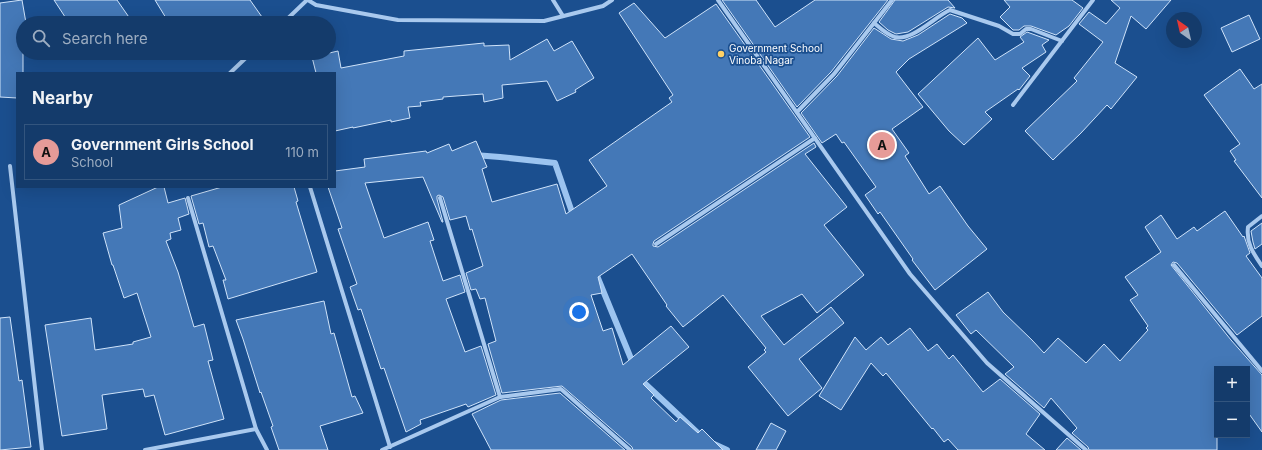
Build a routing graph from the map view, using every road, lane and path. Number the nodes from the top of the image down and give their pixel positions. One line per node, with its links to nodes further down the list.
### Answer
1 (308, 0): 7 (street); 8 (street)
2 (553, 0): 8 (street)
3 (612, 0): 8 (street)
4 (718, 0): 14 (street)
5 (892, 0): 9 (street)
6 (1093, 0): 10 (street)
7 (291, 16)
8 (563, 16)
9 (874, 23): 10 (street); 14 (street)
10 (1062, 41): 13 (street)
11 (244, 60): 12 (street)
12 (231, 72)
13 (1013, 105)
14 (797, 112): 15 (street)
15 (815, 138): 21 (street); 33 (street)
16 (10, 166): 28 (street)
17 (310, 188): 27 (street)
18 (188, 198): 26 (street)
19 (440, 198): 25 (street)
20 (1262, 216): 23 (street)
21 (656, 244)
22 (1174, 265): 24 (street)
23 (1262, 266)
24 (1262, 371)
25 (500, 397): 27 (street); 32 (street)
26 (256, 429): 29 (street); 30 (street)
27 (390, 447): 31 (street)
28 (42, 450)
29 (145, 450)
30 (268, 450)
31 (382, 450)
32 (630, 450)
33 (1086, 450)

